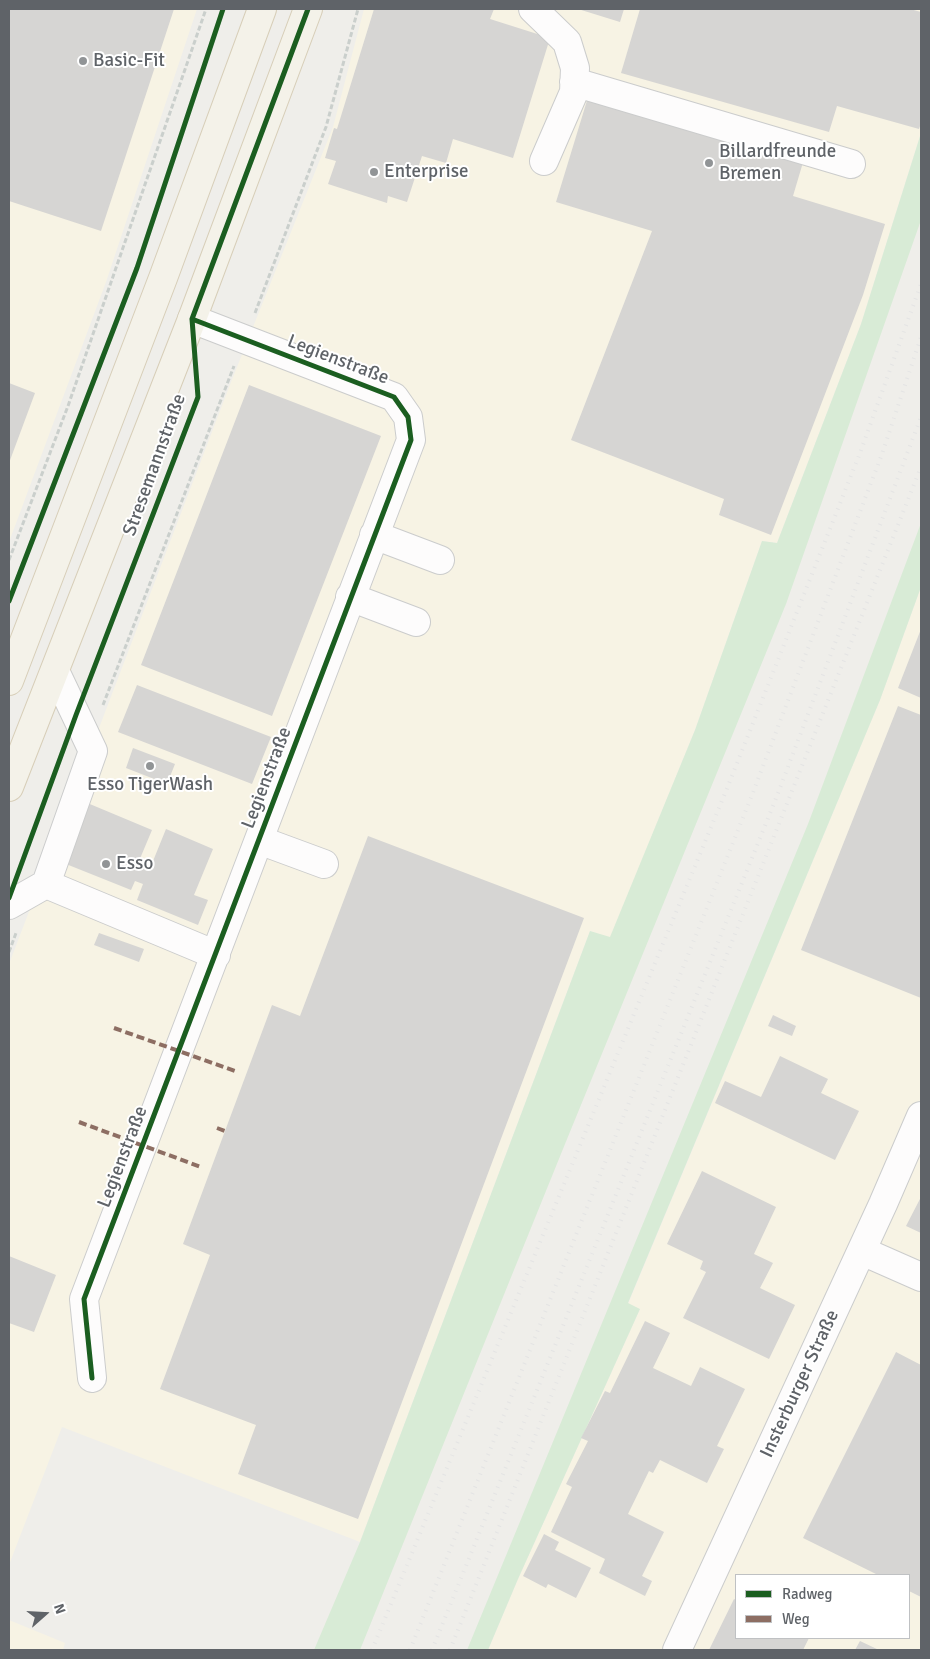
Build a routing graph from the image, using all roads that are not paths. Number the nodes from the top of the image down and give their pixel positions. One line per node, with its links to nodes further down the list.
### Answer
1 (262, 9): 13 (main road)
2 (308, 9): 7 (main road, Stresemannstraße)
3 (533, 9): 4 (street)
4 (574, 82): 5 (street); 6 (street)
5 (544, 161)
6 (851, 164)
7 (192, 319): 8 (street, Legienstraße); 12 (main road, Stresemannstraße)
8 (374, 535): 9 (street); 10 (street, Legienstraße)
9 (440, 560)
10 (350, 597): 11 (street); 15 (street, Legienstraße)
11 (416, 622)
12 (55, 671): 14 (main road, Stresemannstraße); 17 (street)
13 (9, 681)
14 (9, 787)
15 (259, 840): 16 (street); 18 (street, Legienstraße)
16 (324, 864)
17 (29, 894): 18 (street)
18 (216, 955): 22 (street, Legienstraße)
19 (921, 1116): 20 (street, Insterburger Straße)
20 (862, 1251): 21 (street); 23 (street, Insterburger Straße)
21 (921, 1277)
22 (92, 1378)
23 (677, 1650)

